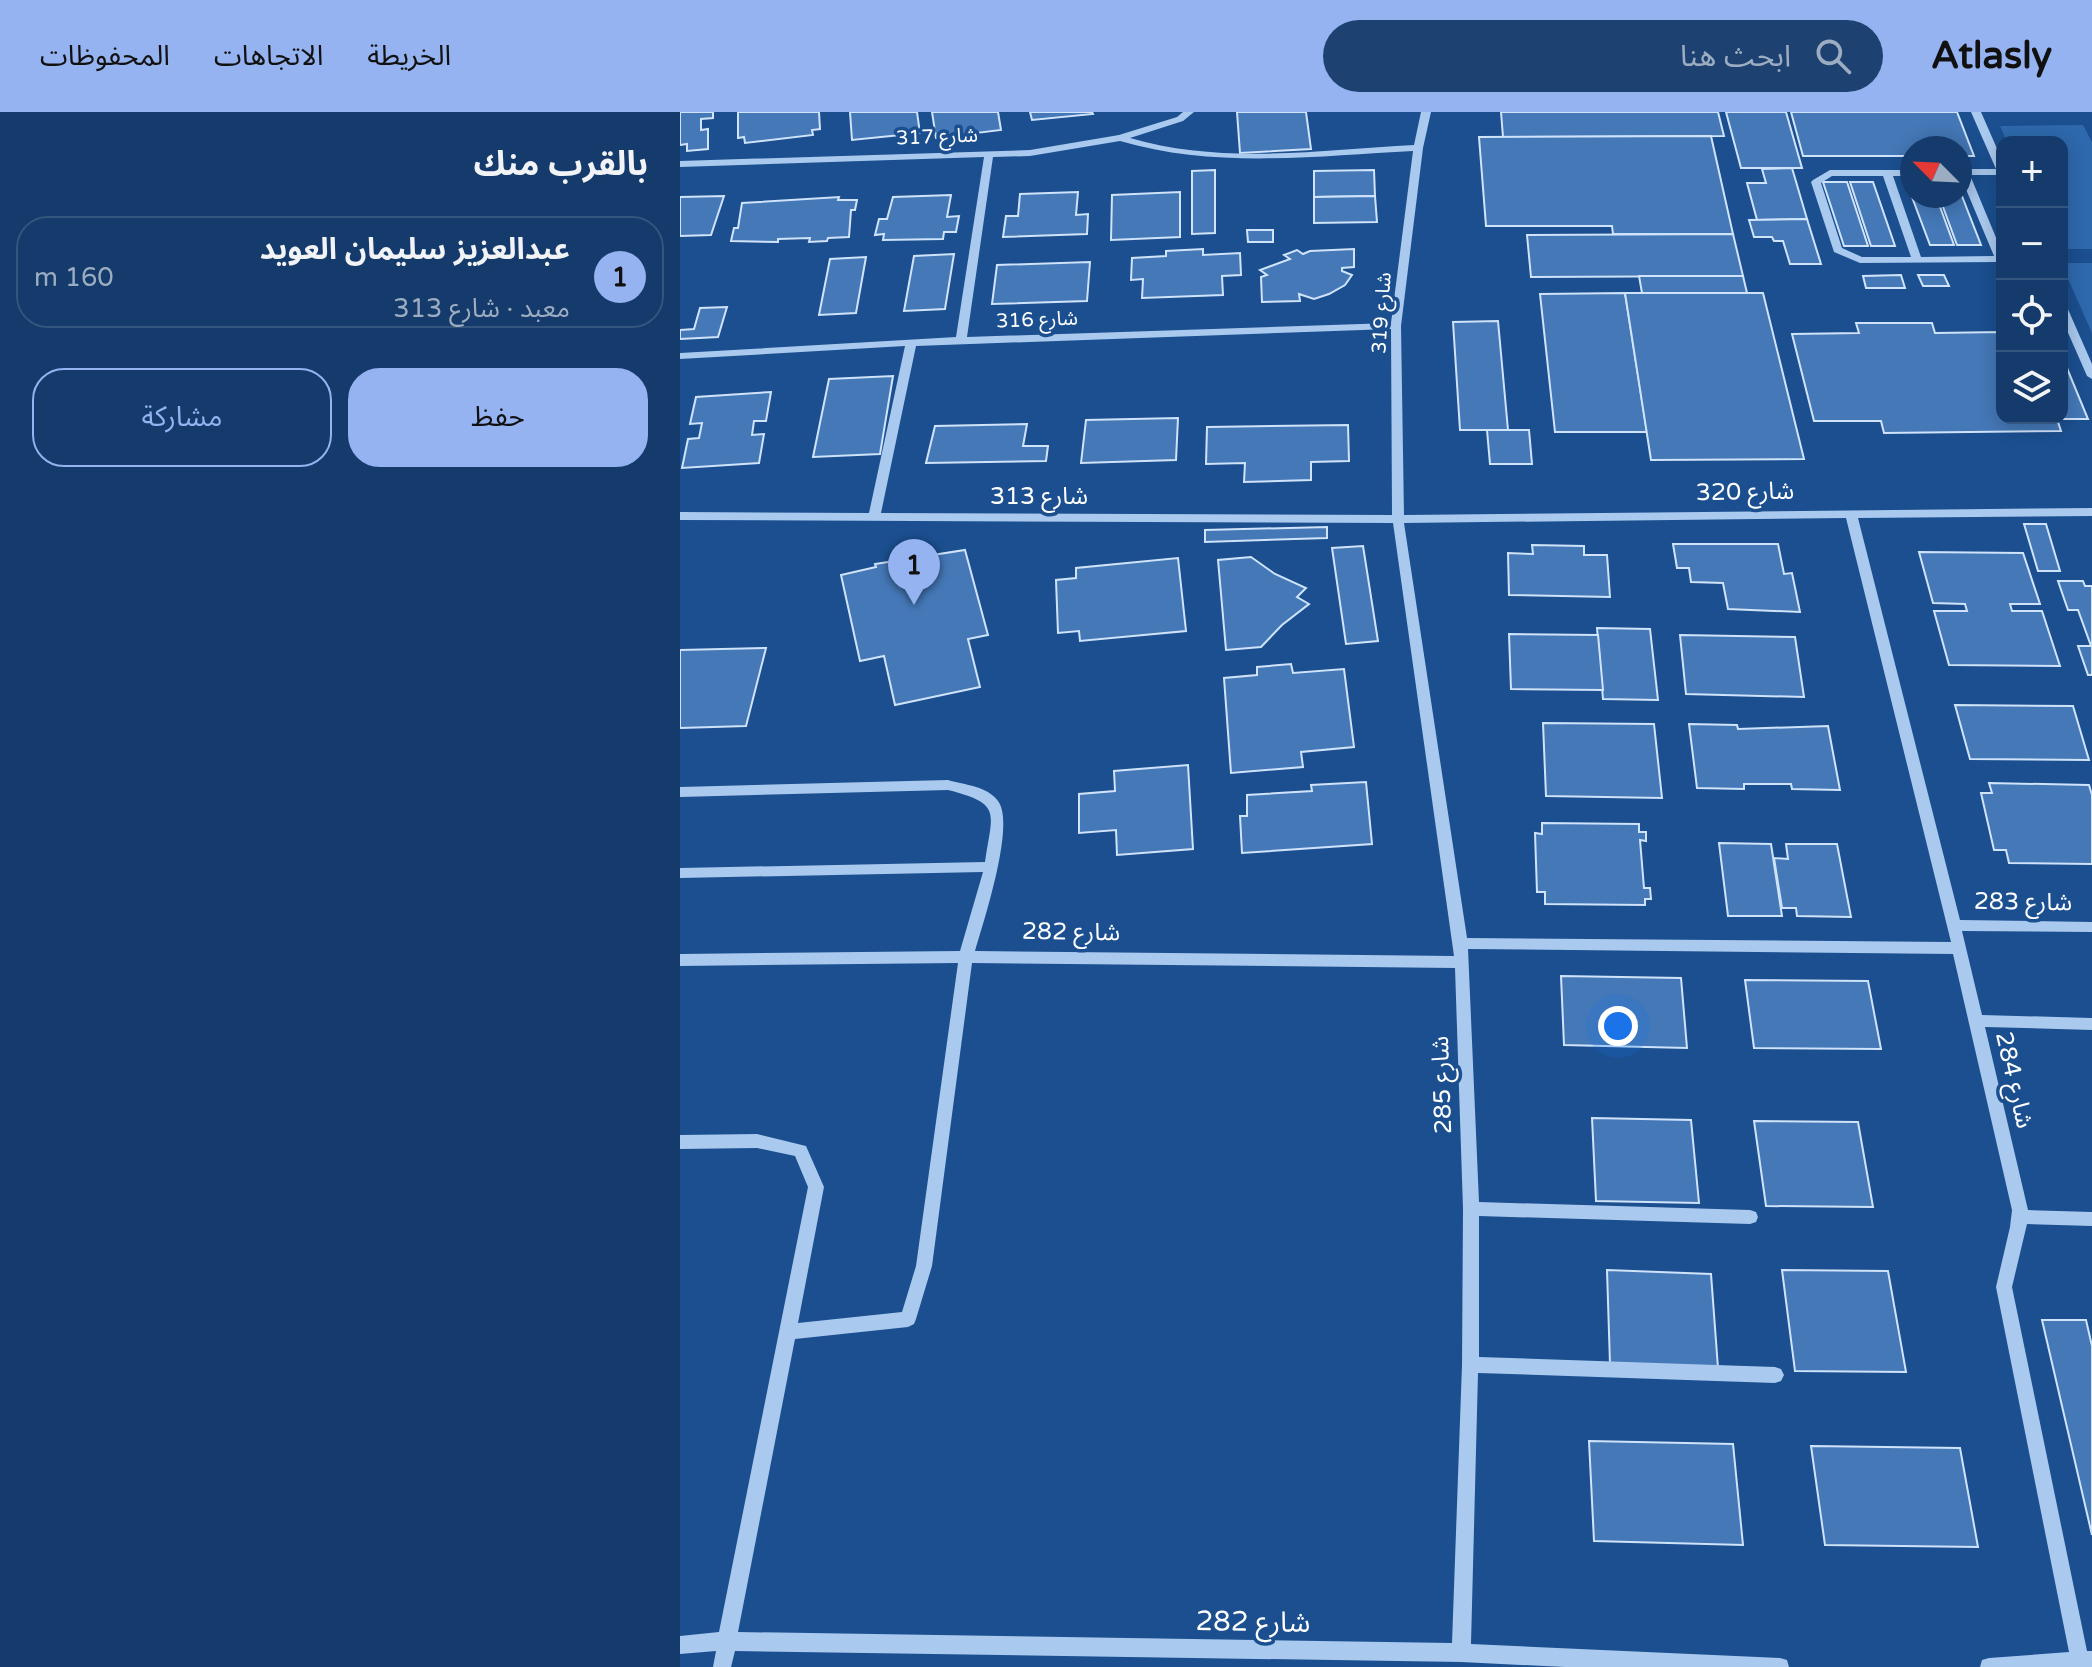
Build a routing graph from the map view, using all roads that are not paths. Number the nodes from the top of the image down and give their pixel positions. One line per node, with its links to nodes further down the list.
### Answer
1 (1189, 112): 4 (street, شارع 317)
2 (1426, 112): 5 (street, شارع 319)
3 (1976, 112): 7 (street)
4 (1120, 138): 5 (street); 6 (street, شارع 317)
5 (1418, 148): 18 (street, شارع 319)
6 (989, 154): 8 (street, شارع 317); 19 (street)
7 (1996, 157)
8 (680, 164)
9 (1996, 171): 10 (street)
10 (1972, 172)
11 (1887, 173): 12 (street); 15 (street); 15 (street)
12 (1900, 173)
13 (1972, 194): 14 (street)
14 (1996, 248)
15 (1917, 259): 16 (street)
16 (1996, 259)
17 (2068, 321): 22 (street)
18 (1396, 326): 19 (street, شارع 316); 27 (street, شارع 319)
19 (961, 340): 20 (street, شارع 316)
20 (911, 343): 21 (street, شارع 316); 26 (street)
21 (680, 356)
22 (2092, 376)
23 (2092, 512): 24 (street, شارع 320)
24 (1851, 513): 27 (street, شارع 320); 31 (street, شارع 284)
25 (680, 516): 26 (street, شارع 313)
26 (874, 518): 27 (street, شارع 313)
27 (1398, 519): 33 (street, شارع 285)
28 (680, 792): 29 (street)
29 (991, 867): 30 (street); 35 (street)
30 (680, 873)
31 (1954, 925): 32 (street, شارع 283); 34 (street, شارع 284)
32 (2092, 927)
33 (1461, 943): 34 (street); 37 (street, شارع 285)
34 (1959, 948): 38 (street, شارع 284)
35 (966, 957): 36 (street, شارع 282); 37 (street, شارع 282); 45 (street)
36 (680, 960)
37 (1461, 962): 41 (street, شارع 285)
38 (1975, 1021): 39 (street); 43 (street, شارع 284)
39 (2092, 1024)
40 (680, 1142): 45 (street)
41 (1471, 1209): 42 (street); 46 (street, شارع 285)
42 (1750, 1217)
43 (2021, 1217): 44 (street); 51 (street)
44 (2092, 1219)
45 (788, 1332): 48 (street)
46 (1470, 1365): 47 (street); 50 (street, شارع 285)
47 (1775, 1375)
48 (725, 1641): 49 (street, شارع 282); 50 (street, شارع 282); 52 (street)
49 (680, 1645)
50 (1461, 1653): 53 (street, شارع 282)
51 (2086, 1661): 54 (street)
52 (722, 1667)
53 (1780, 1667)
54 (1989, 1667)

